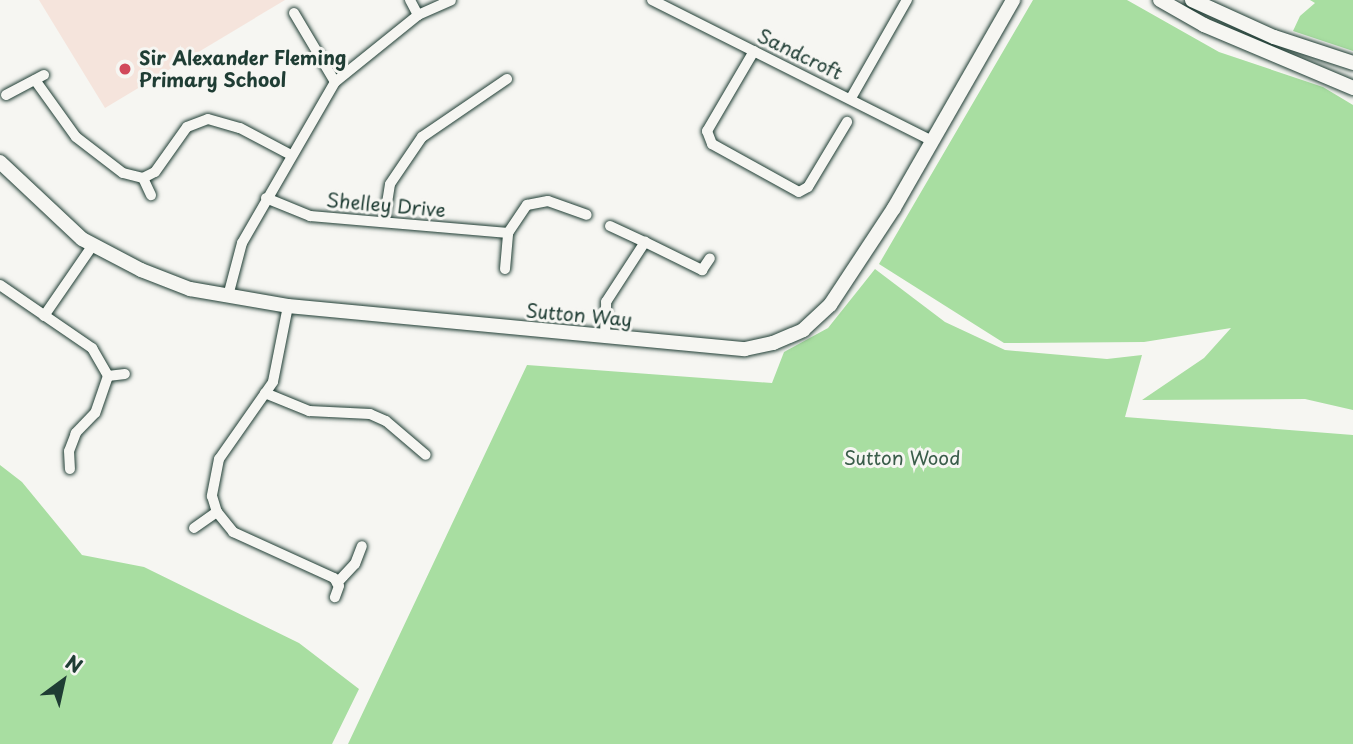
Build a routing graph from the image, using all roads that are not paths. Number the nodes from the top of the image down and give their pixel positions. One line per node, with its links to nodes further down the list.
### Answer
1 (410, 0): 9 (street)
2 (451, 0): 9 (street)
3 (652, 0): 10 (street, Sandcroft)
4 (907, 0): 17 (street)
5 (1013, 0): 20 (street, Sutton Way)
6 (1160, 0): 14 (street)
7 (1192, 0): 11 (street)
8 (295, 13): 13 (street)
9 (418, 15): 13 (street)
10 (754, 51): 17 (street, Sandcroft); 19 (street)
11 (1353, 63)
12 (507, 79): 15 (street)
13 (335, 82): 21 (street)
14 (1353, 88)
15 (493, 89): 18 (street); 27 (street)
16 (6, 95): 23 (street)
17 (851, 98): 20 (street, Sandcroft)
18 (500, 100)
19 (847, 122)
20 (932, 141): 38 (street, Sutton Way)
21 (291, 155): 23 (street); 25 (street)
22 (0, 162): 31 (street, Sutton Way)
23 (143, 178): 24 (street)
24 (151, 195)
25 (266, 198): 27 (street, Shelley Drive); 35 (street)
26 (587, 215): 29 (street)
27 (384, 222): 29 (street, Shelley Drive)
28 (610, 226): 30 (street)
29 (508, 233): 33 (street)
30 (645, 242): 32 (street); 38 (street)
31 (93, 246): 35 (street, Sutton Way); 37 (street)
32 (710, 258)
33 (505, 268)
34 (0, 285): 37 (street)
35 (228, 296): 36 (street, Sutton Way)
36 (288, 306): 38 (street, Sutton Way); 41 (street)
37 (44, 316): 40 (street)
38 (604, 336)
39 (125, 374): 40 (street)
40 (108, 376): 43 (street)
41 (265, 393): 42 (street); 44 (street)
42 (428, 438)
43 (70, 470)
44 (217, 513): 45 (street); 47 (street)
45 (194, 528)
46 (362, 546): 47 (street)
47 (337, 583): 48 (street)
48 (335, 597)

